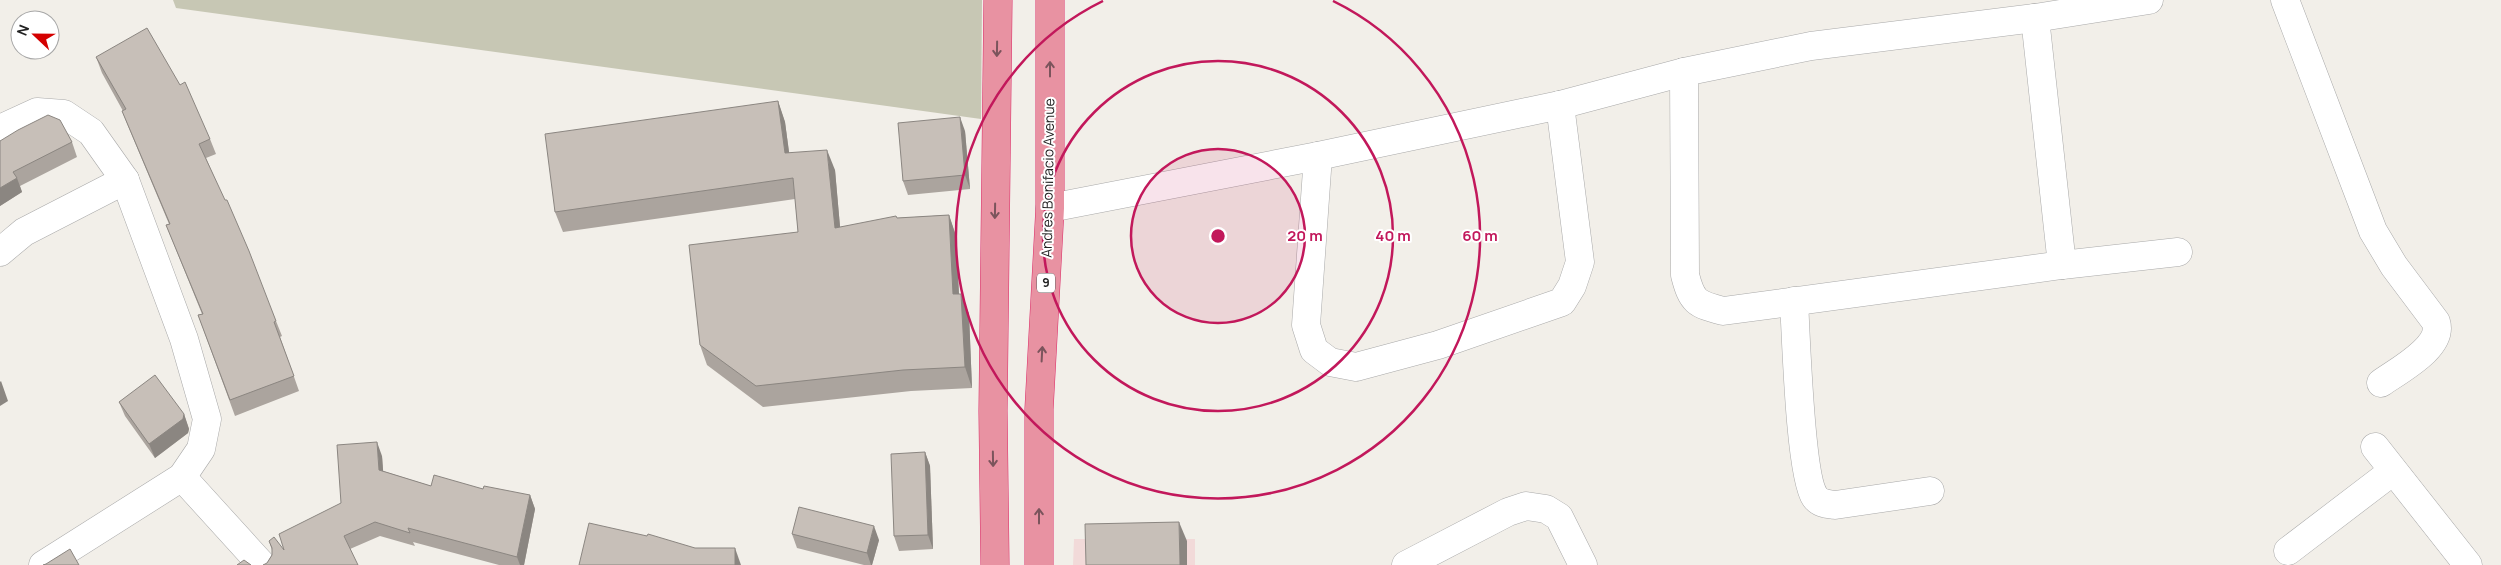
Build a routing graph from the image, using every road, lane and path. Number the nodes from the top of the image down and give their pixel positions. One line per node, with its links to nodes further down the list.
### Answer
1 (998, 0): 24 (highway, one-way to 24)
2 (1050, 0): 11 (highway, Andres Bonifacio Avenue / 9, one-way to 2)
3 (2149, 0): 5 (street)
4 (2285, 0): 16 (street)
5 (2035, 18): 6 (street); 14 (street)
6 (1684, 72): 7 (street); 15 (street)
7 (1560, 105): 9 (street); 9 (street)
8 (0, 129): 10 (street)
9 (1318, 156): 11 (street)
10 (125, 180): 12 (street); 19 (street)
11 (1050, 208): 25 (highway, Andres Bonifacio Avenue / 9, one-way to 11)
12 (0, 252)
13 (2178, 252): 14 (street)
14 (2062, 265): 15 (street)
15 (1794, 301): 20 (street)
16 (2381, 383)
17 (2375, 447): 18 (street)
18 (2393, 471): 21 (street); 28 (street)
19 (182, 477): 22 (street); 23 (street)
20 (1930, 491)
21 (2288, 551)
22 (43, 565)
23 (262, 565)
24 (994, 565)
25 (1039, 565)
26 (1406, 565): 27 (street)
27 (1583, 565)
28 (2468, 565)

